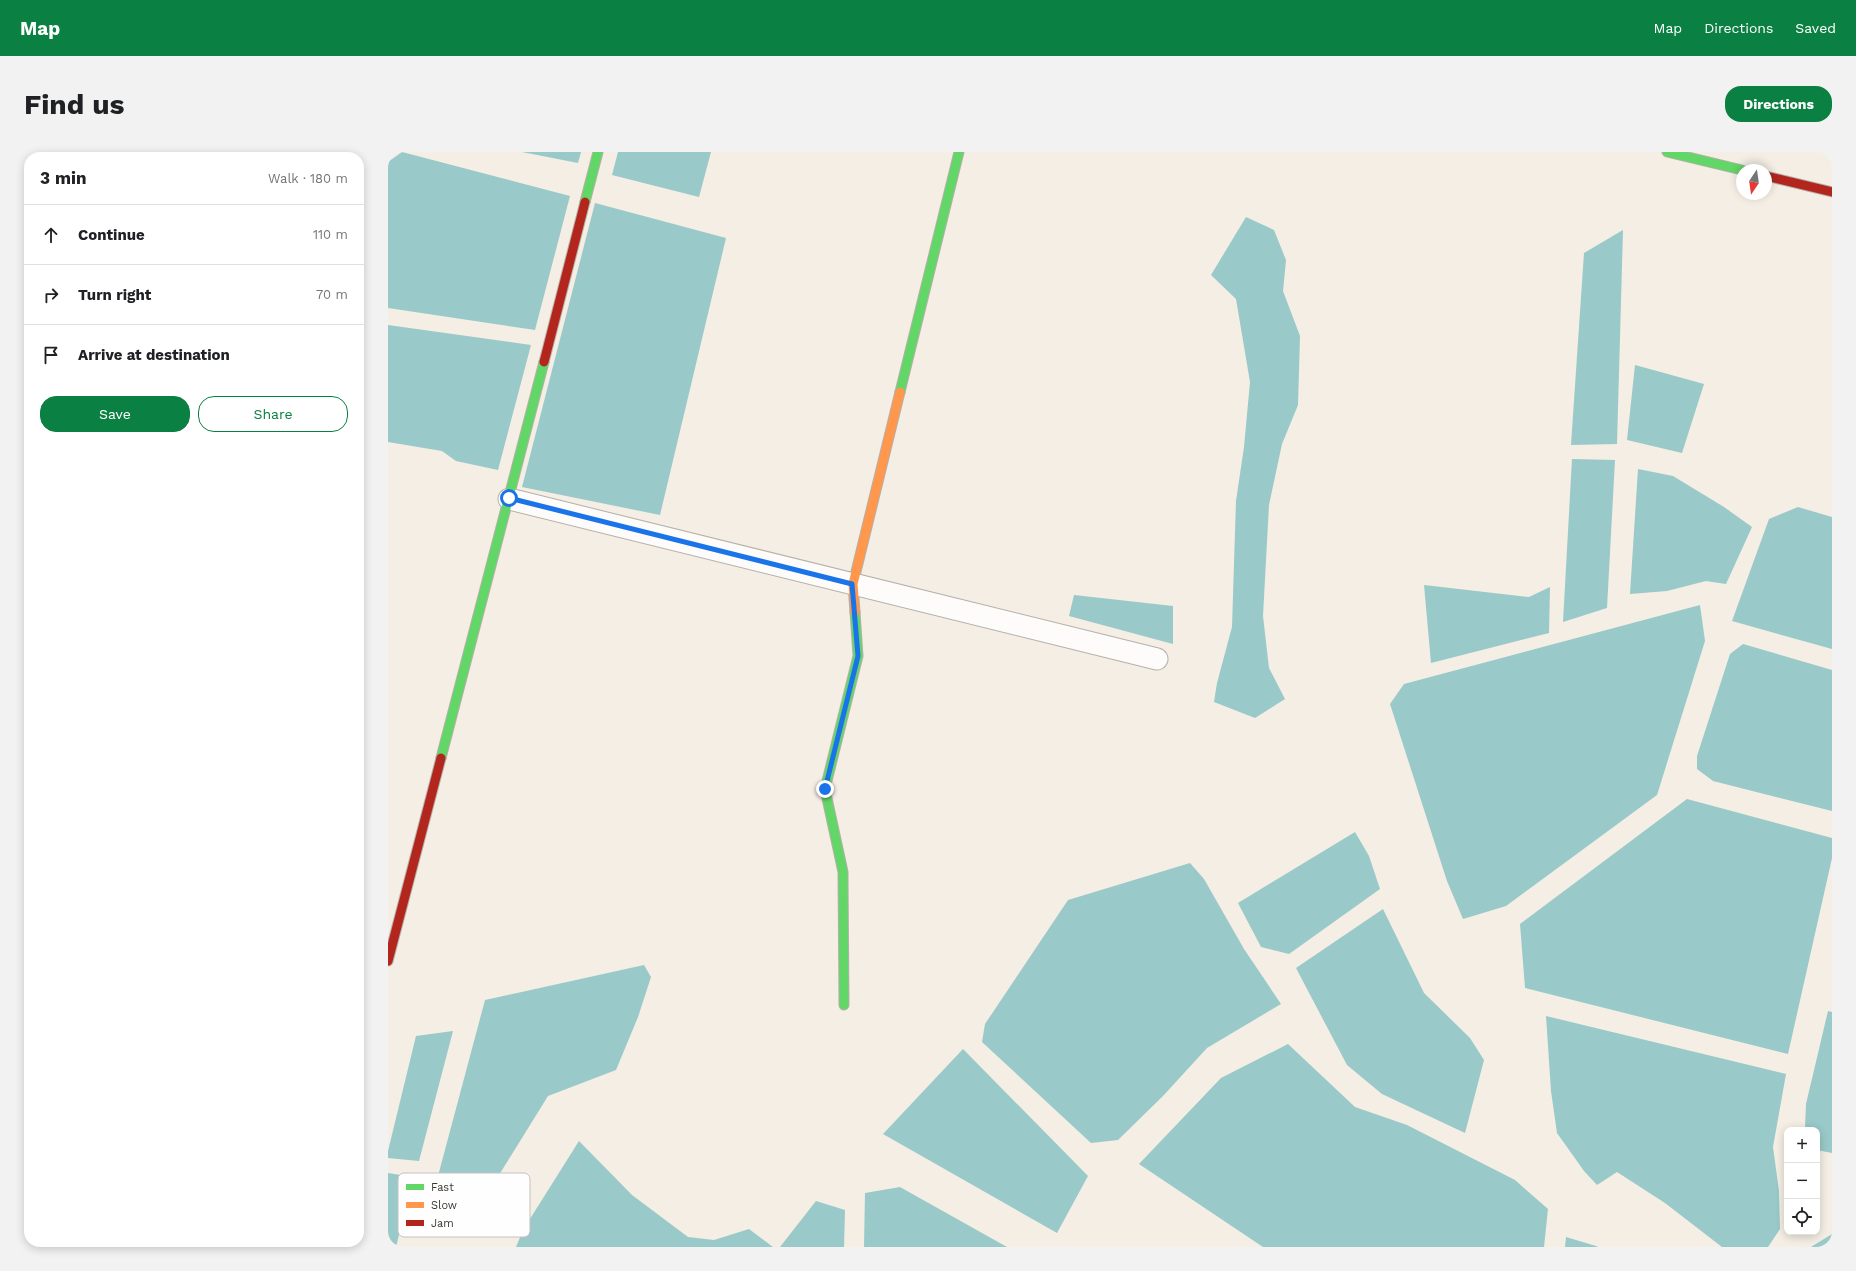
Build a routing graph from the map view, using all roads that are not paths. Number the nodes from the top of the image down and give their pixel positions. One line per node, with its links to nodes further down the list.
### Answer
1 (598, 152): 7 (street)
2 (959, 152): 8 (street)
3 (1667, 152): 4 (street)
4 (1736, 169)
5 (1772, 177): 6 (street)
6 (1832, 192)
7 (509, 498): 8 (street); 10 (street)
8 (852, 584): 9 (street); 11 (street)
9 (1157, 659)
10 (388, 961)
11 (844, 1005)

